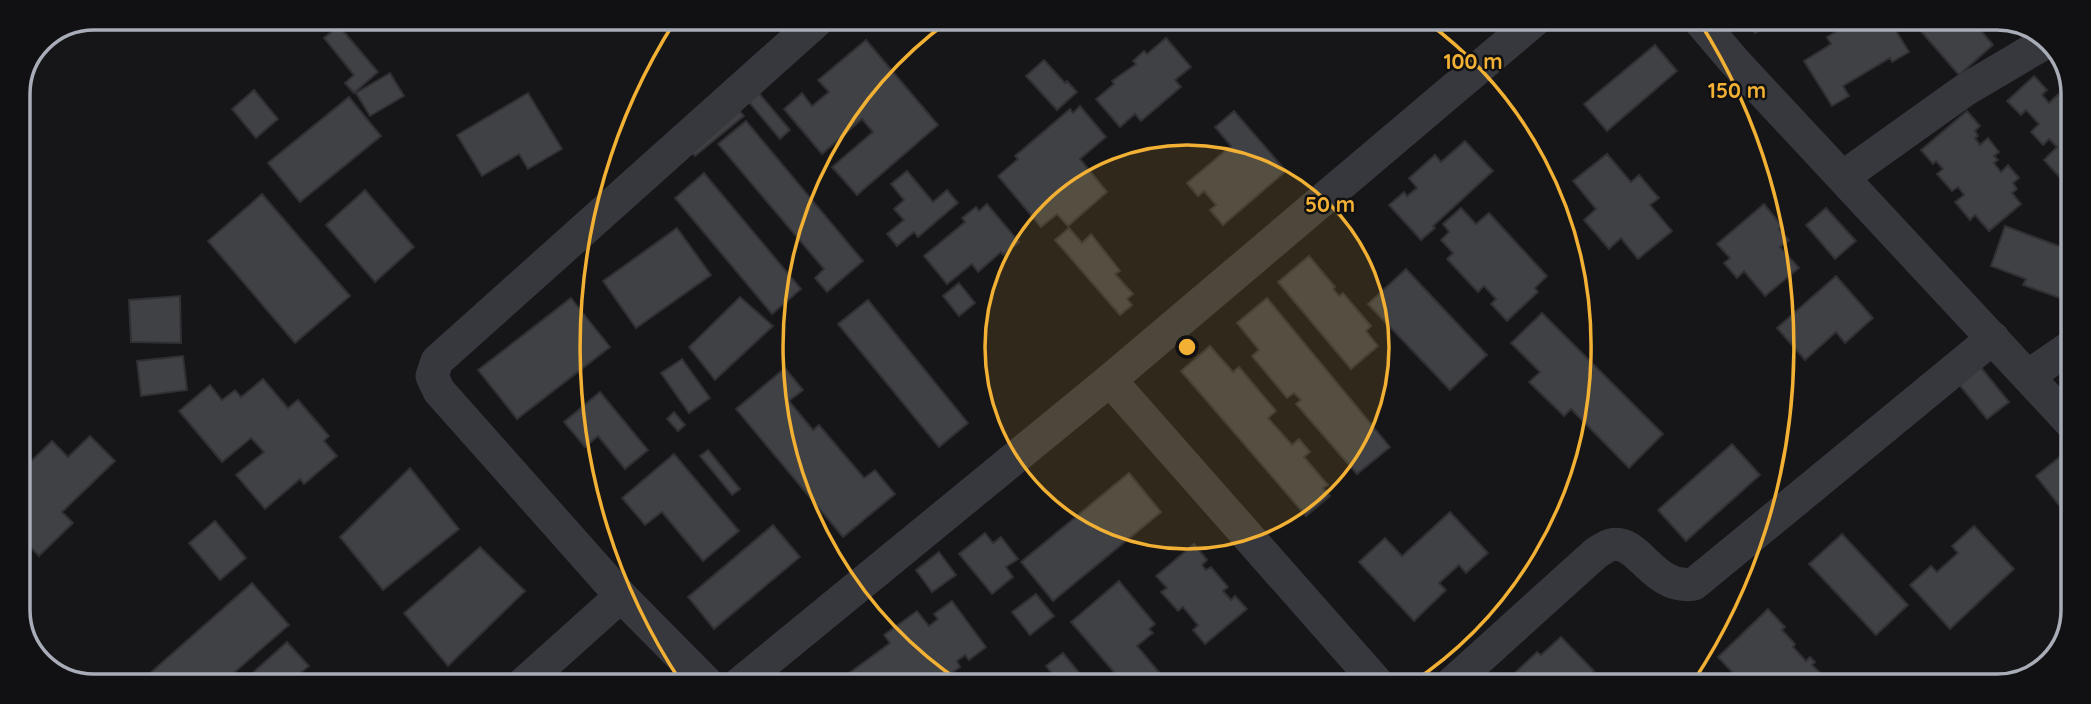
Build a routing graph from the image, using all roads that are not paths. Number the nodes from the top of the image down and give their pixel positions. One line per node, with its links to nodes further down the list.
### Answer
1 (807, 30): 11 (street)
2 (1523, 30): 9 (street)
3 (1708, 30): 5 (street)
4 (2040, 47): 5 (street)
5 (1843, 177): 6 (street)
6 (1993, 338): 8 (street); 16 (street)
7 (2061, 353): 8 (street)
8 (2028, 376): 10 (street)
9 (1110, 380): 14 (street); 15 (street)
10 (2061, 412)
11 (621, 596): 12 (street); 13 (street)
12 (535, 674)
13 (698, 674)
14 (751, 674)
15 (1370, 674)
16 (1462, 674)

